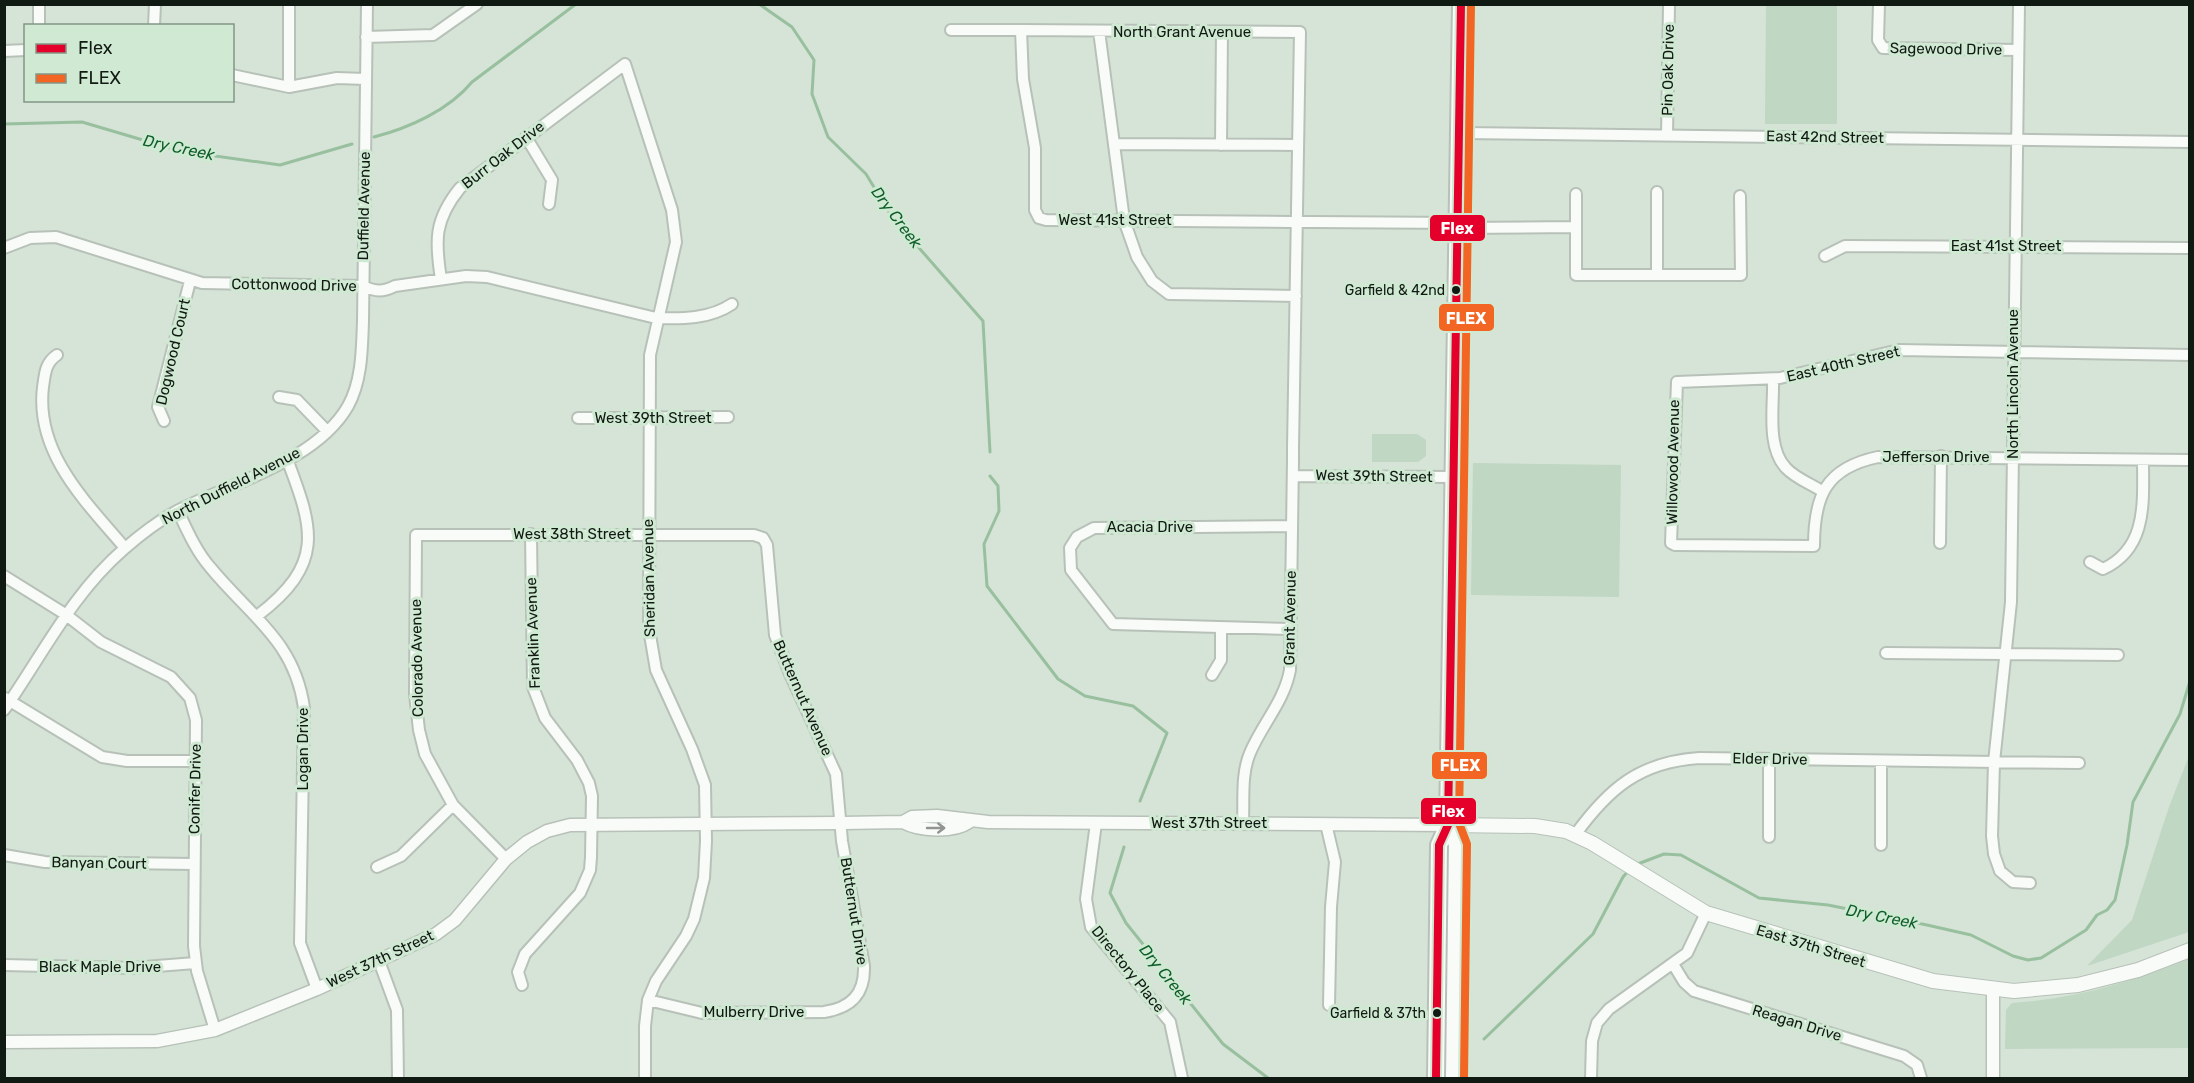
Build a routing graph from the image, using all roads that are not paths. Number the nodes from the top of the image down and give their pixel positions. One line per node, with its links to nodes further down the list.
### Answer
1 (39, 4): 10 (street)
2 (155, 4): 11 (street)
3 (289, 4): 23 (street)
4 (367, 4): 16 (street)
5 (1461, 4): 24 (highway)
6 (1670, 4): 25 (street, Pin Oak Drive)
7 (1879, 4): 18 (street, Sagewood Drive)
8 (2019, 4): 18 (street, North Lincoln Avenue)
9 (474, 6): 16 (street)
10 (39, 24)
11 (154, 24)
12 (951, 30): 13 (street)
13 (1021, 30): 14 (street); 36 (street, West 41st Street)
14 (1099, 31): 15 (street, North Grant Avenue); 29 (street, North Grant Avenue)
15 (1222, 32): 30 (street); 31 (street, North Grant Avenue)
16 (366, 37): 22 (street)
17 (24, 50): 19 (street)
18 (2018, 50): 27 (street, North Lincoln Avenue)
19 (4, 51)
20 (625, 64): 26 (street, Burr Oak Drive); 50 (street, Sheridan Avenue)
21 (234, 75): 23 (street)
22 (365, 79): 23 (street); 47 (street, Duffield Avenue)
23 (289, 87)
24 (1461, 133): 25 (street, East 42nd Street); 38 (highway)
25 (1667, 136): 27 (street, East 42nd Street)
26 (526, 137): 35 (street); 45 (street, Burr Oak Drive)
27 (2019, 139): 28 (street, East 42nd Street); 40 (street, North Lincoln Avenue)
28 (2190, 142)
29 (1114, 144): 30 (street); 36 (street, North Grant Avenue)
30 (1221, 145): 31 (street)
31 (1298, 145): 37 (street, North Grant Avenue)
32 (1657, 192): 44 (street)
33 (1576, 194): 39 (street)
34 (1740, 196): 44 (street)
35 (549, 204)
36 (1124, 220): 37 (street, West 41st Street); 48 (street, North Grant Avenue)
37 (1297, 222): 38 (street, West 41st Street); 48 (street, North Grant Avenue)
38 (1459, 226): 39 (street, West 41st Street); 68 (highway)
39 (1575, 227): 44 (street)
40 (2014, 245): 42 (street, East 41st Street); 43 (street, East 41st Street); 51 (street, North Lincoln Avenue)
41 (4, 248): 46 (street, Cottonwood Drive)
42 (2190, 248)
43 (1825, 256)
44 (1658, 275)
45 (441, 279): 47 (street, Cottonwood Drive); 50 (street, Cottonwood Drive)
46 (190, 281): 47 (street, Cottonwood Drive); 60 (street, Dogwood Court)
47 (363, 286): 61 (street, Duffield Avenue)
48 (1296, 296): 67 (street, North Grant Avenue)
49 (732, 304): 50 (street, Cottonwood Drive)
50 (656, 318): 57 (street, Sheridan Avenue)
51 (2014, 351): 53 (street, East 40th Street); 54 (street, East 40th Street); 63 (street, North Lincoln Avenue)
52 (57, 355): 77 (street)
53 (2190, 355)
54 (1773, 379): 55 (street, East 40th Street); 69 (street)
55 (1677, 382): 69 (street, Willowood Avenue)
56 (279, 397): 61 (street)
57 (648, 417): 58 (street, West 39th Street); 59 (street, West 39th Street); 73 (street, Sheridan Avenue)
58 (728, 417)
59 (578, 418)
60 (164, 421)
61 (327, 431): 64 (street, North Duffield Avenue)
62 (1941, 456): 63 (street, Jefferson Drive); 69 (street, Jefferson Drive); 76 (street)
63 (2013, 456): 65 (street, Jefferson Drive); 85 (street, North Lincoln Avenue)
64 (287, 459): 70 (street, North Duffield Avenue); 81 (street)
65 (2143, 460): 66 (street, Jefferson Drive); 78 (street)
66 (2190, 460)
67 (1293, 476): 68 (street, West 39th Street); 71 (street, Grant Avenue)
68 (1454, 477): 101 (highway)
69 (1822, 491)
70 (178, 511): 77 (street, North Duffield Avenue); 81 (street, Logan Drive)
71 (1292, 526): 82 (street, Acacia Drive); 83 (street, Grant Avenue)
72 (531, 534): 73 (street, West 38th Street); 74 (street, West 38th Street); 96 (street, Franklin Avenue)
73 (648, 534): 75 (street, West 38th Street); 97 (street, Sheridan Avenue)
74 (417, 535): 94 (street, Colorado Avenue)
75 (763, 538): 98 (street, Butternut Avenue)
76 (1940, 543)
77 (125, 548): 80 (street, North Duffield Avenue)
78 (2090, 562)
79 (4, 576): 80 (street, Conifer Drive)
80 (65, 614): 88 (street, North Duffield Avenue); 90 (street, Conifer Drive)
81 (257, 616): 117 (street, Logan Drive)
82 (1221, 628): 83 (street, Acacia Drive); 87 (street)
83 (1290, 629): 95 (street, Grant Avenue)
84 (1887, 653): 85 (street)
85 (2005, 654): 86 (street); 92 (street, North Lincoln Avenue)
86 (2118, 655)
87 (1212, 675)
88 (6, 703): 90 (street)
89 (1769, 759): 91 (street, Elder Drive); 102 (street, Elder Drive); 103 (street)
90 (196, 761): 107 (street, Conifer Drive)
91 (1881, 761): 92 (street, Elder Drive); 104 (street)
92 (1994, 762): 93 (street, Elder Drive); 109 (street, North Lincoln Avenue)
93 (2079, 764)
94 (453, 805): 106 (street, Colorado Avenue); 108 (street)
95 (1244, 822): 99 (street, West 37th Street); 100 (street, West 37th Street)
96 (591, 823): 97 (street, West 37th Street); 106 (street, West 37th Street); 116 (street, Franklin Avenue)
97 (706, 823): 98 (street, West 37th Street); 119 (street, Sheridan Avenue)
98 (842, 823): 99 (street, West 37th Street); 120 (street, Butternut Drive)
99 (1096, 823): 126 (street, Directory Place)
100 (1326, 824): 101 (street, West 37th Street); 121 (street)
101 (1448, 825): 102 (main road, East 37th Street); 127 (highway); 128 (highway)
102 (1575, 835): 110 (main road, East 37th Street)
103 (1768, 837)
104 (1881, 845)
105 (4, 855): 107 (street, Banyan Court)
106 (506, 859): 112 (street, West 37th Street)
107 (194, 864): 113 (street, Conifer Drive)
108 (377, 867)
109 (2030, 883)
110 (1706, 913): 114 (street); 118 (main road, East 37th Street)
111 (2190, 950): 118 (main road, East 37th Street)
112 (379, 961): 117 (street, West 37th Street); 124 (street)
113 (195, 963): 115 (street, Black Maple Drive); 122 (street, Conifer Drive)
114 (1673, 964): 129 (street); 130 (street, Reagan Drive)
115 (4, 966)
116 (522, 985)
117 (316, 989): 122 (street, West 37th Street)
118 (1992, 990): 131 (street)
119 (648, 1000): 120 (street, Mulberry Drive); 125 (street, Sheridan Avenue)
120 (861, 1002)
121 (1329, 1005)
122 (215, 1030): 123 (street, West 37th Street)
123 (4, 1042)
124 (398, 1078)
125 (645, 1078)
126 (1182, 1078)
127 (1436, 1078)
128 (1455, 1078)
129 (1591, 1078)
130 (1921, 1078)
131 (1993, 1078)

